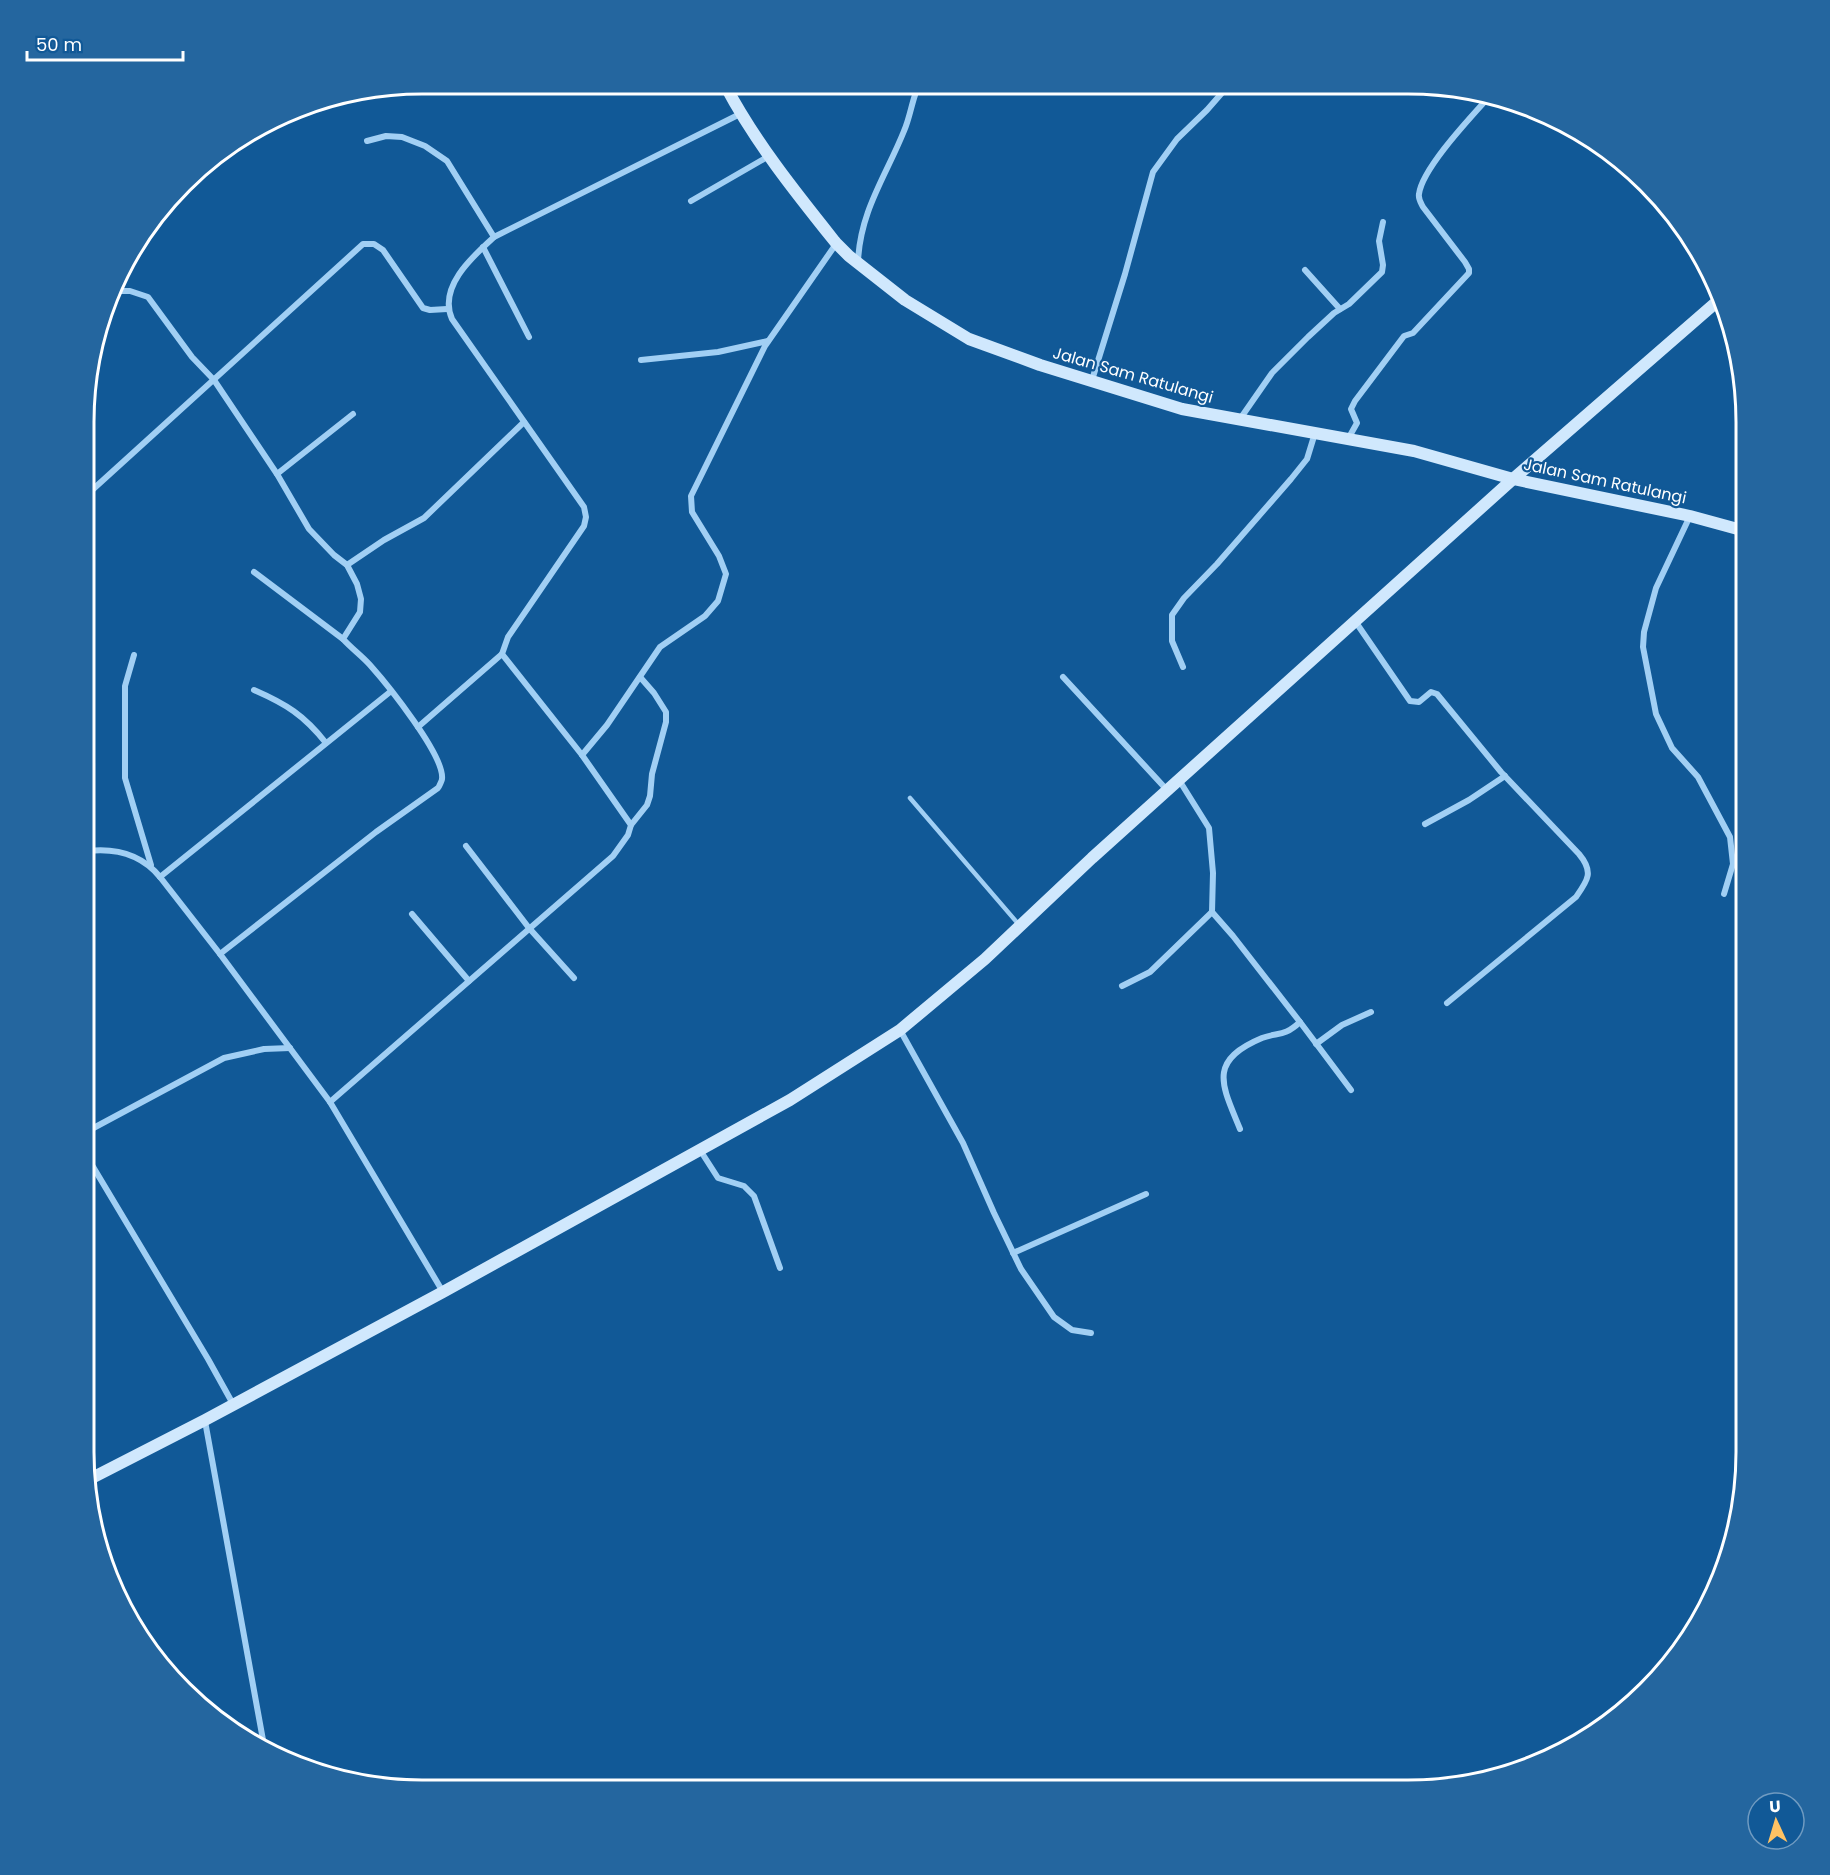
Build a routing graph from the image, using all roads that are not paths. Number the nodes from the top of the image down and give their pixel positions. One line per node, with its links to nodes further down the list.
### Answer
1 (730, 94): 5 (main road, Jalan Sam Ratulangi)
2 (1221, 94): 23 (street)
3 (915, 95): 13 (street)
4 (1483, 104): 28 (street)
5 (740, 114): 7 (main road, Jalan Sam Ratulangi); 10 (street)
6 (367, 141): 10 (street)
7 (769, 156): 8 (street); 11 (main road, Jalan Sam Ratulangi)
8 (691, 201)
9 (1383, 222): 18 (street)
10 (494, 237): 12 (street)
11 (836, 243): 13 (main road, Jalan Sam Ratulangi); 20 (street)
12 (483, 248): 17 (street); 19 (street)
13 (858, 263): 23 (main road, Jalan Sam Ratulangi)
14 (1305, 270): 18 (street)
15 (122, 291): 22 (street)
16 (1714, 305): 30 (main road)
17 (447, 309): 22 (street); 26 (street)
18 (1340, 309): 25 (street)
19 (529, 336)
20 (769, 341): 21 (street); 41 (street)
21 (642, 360)
22 (214, 380): 29 (street); 31 (street)
23 (1092, 381): 25 (main road, Jalan Sam Ratulangi)
24 (353, 414): 29 (street)
25 (1239, 420): 27 (main road, Jalan Sam Ratulangi)
26 (524, 422): 34 (street); 38 (street)
27 (1316, 433): 28 (main road, Jalan Sam Ratulangi); 40 (street)
28 (1348, 439): 30 (main road, Jalan Sam Ratulangi)
29 (277, 474): 34 (street)
30 (1513, 479): 32 (main road, Jalan Sam Ratulangi); 36 (main road)
31 (94, 488)
32 (1690, 516): 33 (main road, Jalan Sam Ratulangi); 58 (street)
33 (1736, 529)
34 (347, 564): 37 (street)
35 (254, 572): 37 (street)
36 (1355, 621): 48 (street); 49 (main road)
37 (343, 639): 44 (street)
38 (502, 654): 45 (street); 47 (street)
39 (134, 655): 56 (street)
40 (1183, 667)
41 (640, 677): 47 (street); 53 (street)
42 (1063, 677): 50 (street)
43 (254, 690): 46 (street)
44 (390, 692): 45 (street); 46 (street)
45 (418, 727): 63 (street)
46 (326, 743): 57 (street)
47 (582, 755): 53 (street)
48 (1505, 776): 52 (street); 67 (street)
49 (1179, 780): 50 (main road); 59 (street)
50 (1167, 790): 61 (main road)
51 (910, 798): 61 (lane)
52 (1425, 824)
53 (632, 825): 62 (street)
54 (466, 846): 62 (street)
55 (94, 851): 56 (street)
56 (151, 866): 57 (street)
57 (160, 877): 63 (street)
58 (1724, 894)
59 (1212, 912): 66 (street); 69 (street)
60 (412, 914): 65 (street)
61 (1020, 926): 70 (main road)
62 (530, 928): 64 (street); 65 (street)
63 (220, 954): 72 (street)
64 (574, 978)
65 (469, 981): 74 (street)
66 (1122, 986)
67 (1447, 1002)
68 (1371, 1012): 71 (street)
69 (1300, 1022): 71 (street); 76 (street)
70 (900, 1030): 77 (main road); 80 (street)
71 (1316, 1044): 73 (street)
72 (290, 1048): 74 (street); 75 (street)
73 (1351, 1090)
74 (330, 1102): 82 (street)
75 (94, 1128)
76 (1240, 1129)
77 (700, 1150): 81 (street); 82 (main road)
78 (94, 1168): 84 (street)
79 (1146, 1194): 80 (street)
80 (1013, 1253): 83 (street)
81 (780, 1268)
82 (442, 1292): 84 (main road)
83 (1091, 1333)
84 (233, 1404): 85 (main road)
85 (204, 1420): 86 (main road); 87 (street)
86 (95, 1476)
87 (263, 1739)

